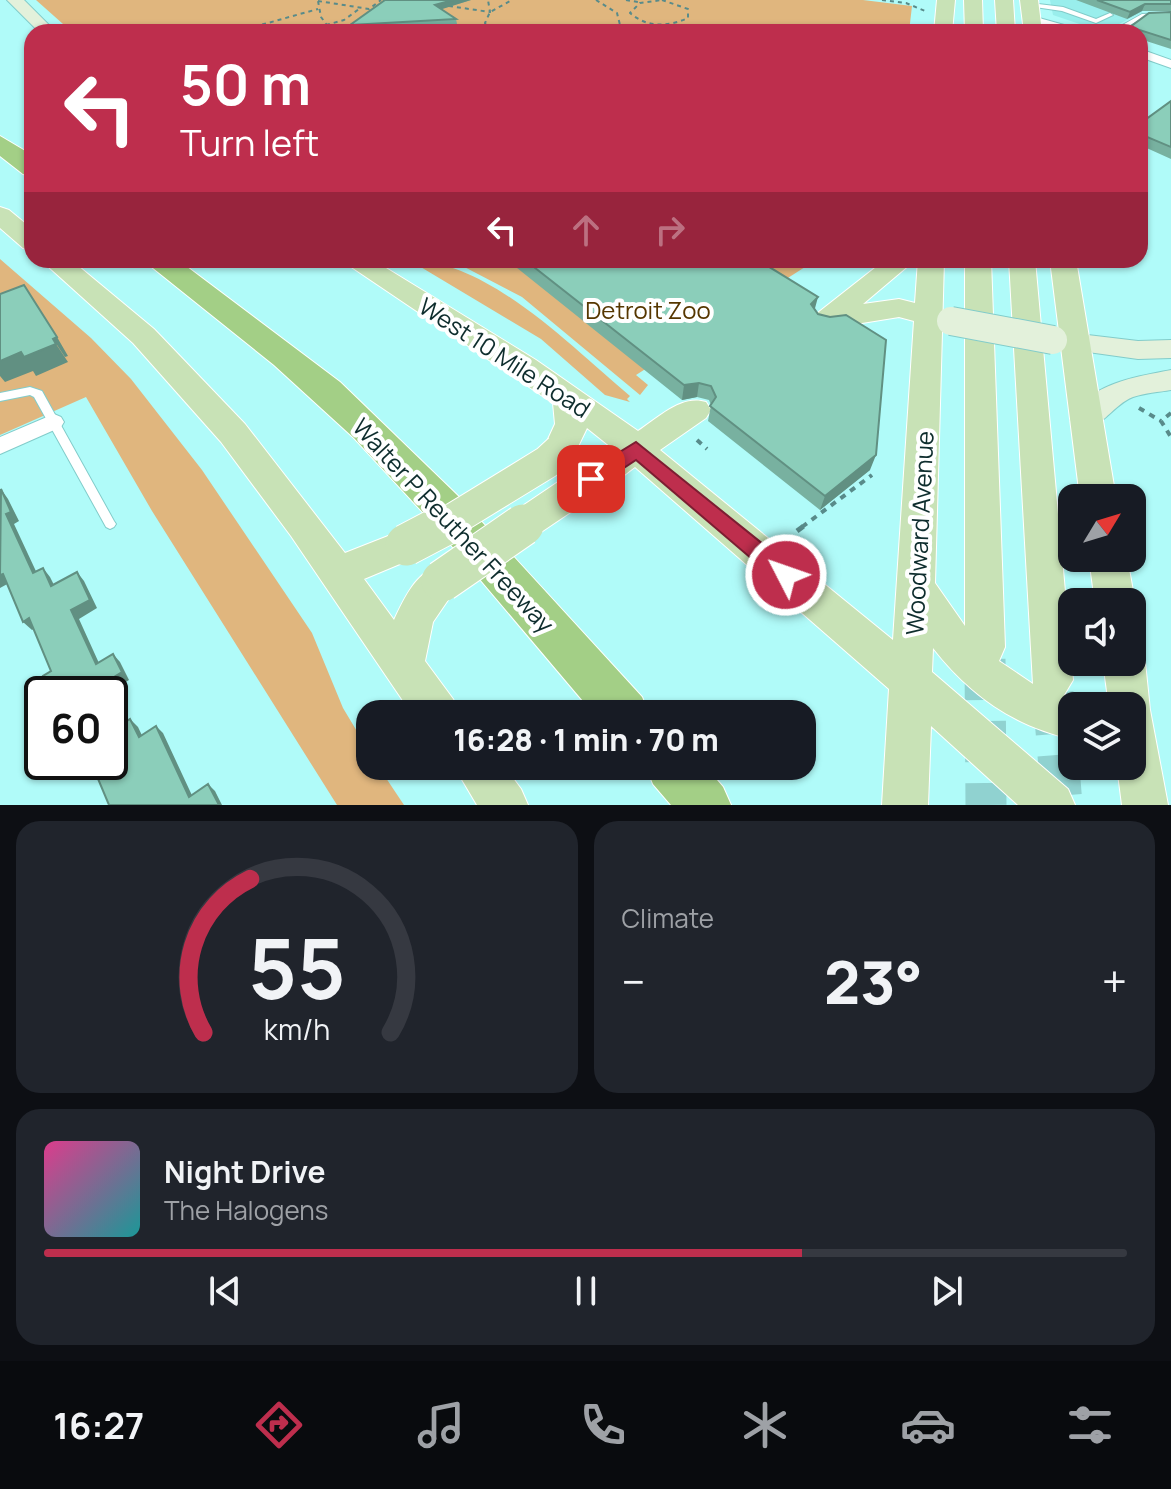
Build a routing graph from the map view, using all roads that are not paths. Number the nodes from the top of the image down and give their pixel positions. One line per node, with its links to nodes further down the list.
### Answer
1 (15, 0): 10 (main road)
2 (946, 0): 11 (main road)
3 (973, 0): 12 (main road)
4 (1004, 0): 13 (main road)
5 (1068, 0): 6 (lane)
6 (1063, 9): 7 (lane); 8 (lane)
7 (1031, 14): 14 (street)
8 (1110, 15)
9 (1171, 15): 15 (lane)
10 (40, 24)
11 (944, 24)
12 (974, 24)
13 (1006, 24)
14 (1057, 24)
15 (1128, 24)
16 (1148, 56): 17 (street)
17 (1171, 64)
18 (0, 144): 19 (highway)
19 (24, 162)
20 (0, 215): 21 (main road)
21 (24, 235)
22 (63, 268): 43 (main road)
23 (169, 268): 50 (highway, Walter P Reuther Freeway)
24 (366, 268): 34 (main road, West 10 Mile Road)
25 (892, 268): 30 (main road)
26 (932, 268): 30 (main road, Woodward Avenue)
27 (978, 268): 45 (main road)
28 (1023, 268): 47 (main road)
29 (1063, 268): 31 (main road)
30 (941, 318): 31 (main road, bridge); 44 (main road, Woodward Avenue)
31 (1064, 342): 32 (main road); 36 (main road)
32 (1171, 349)
33 (1171, 380): 36 (main road)
34 (566, 396): 40 (main road, West 10 Mile Road); 43 (main road, bridge)
35 (0, 397): 37 (lane)
36 (1084, 419): 41 (main road)
37 (54, 422): 39 (street); 42 (lane)
38 (693, 423): 40 (main road)
39 (0, 446)
40 (636, 449): 46 (main road, bridge); 48 (main road, West 10 Mile Road)
41 (1096, 484)
42 (110, 524)
43 (337, 573): 46 (main road)
44 (916, 586): 48 (main road, Woodward Avenue); 51 (main road)
45 (985, 647)
46 (404, 668): 49 (main road)
47 (1052, 680)
48 (911, 681): 55 (main road, Woodward Avenue); 58 (main road, West 10 Mile Road)
49 (428, 700)
50 (612, 700)
51 (1058, 714)
52 (486, 780): 56 (main road)
53 (683, 780): 57 (highway)
54 (1141, 780): 59 (main road)
55 (906, 784)
56 (505, 805)
57 (705, 805)
58 (1052, 805)
59 (1145, 805)

